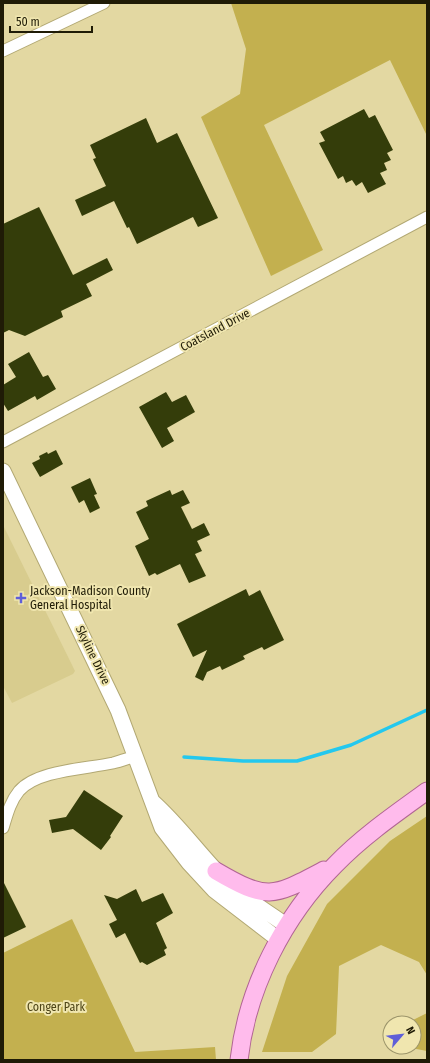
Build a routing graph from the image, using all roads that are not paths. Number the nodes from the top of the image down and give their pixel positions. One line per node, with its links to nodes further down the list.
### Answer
1 (104, 3): 2 (street)
2 (3, 51)
3 (427, 217): 4 (street, Coatsland Drive)
4 (3, 442)
5 (3, 470): 6 (street, Skyline Drive)
6 (136, 756): 8 (street, Skyline Drive); 9 (street)
7 (427, 792): 10 (main road)
8 (151, 800): 11 (street); 12 (street, Skyline Drive)
9 (3, 828)
10 (335, 865): 11 (main road); 12 (main road)
11 (216, 871): 12 (street)
12 (283, 933): 13 (main road)
13 (239, 1060)

